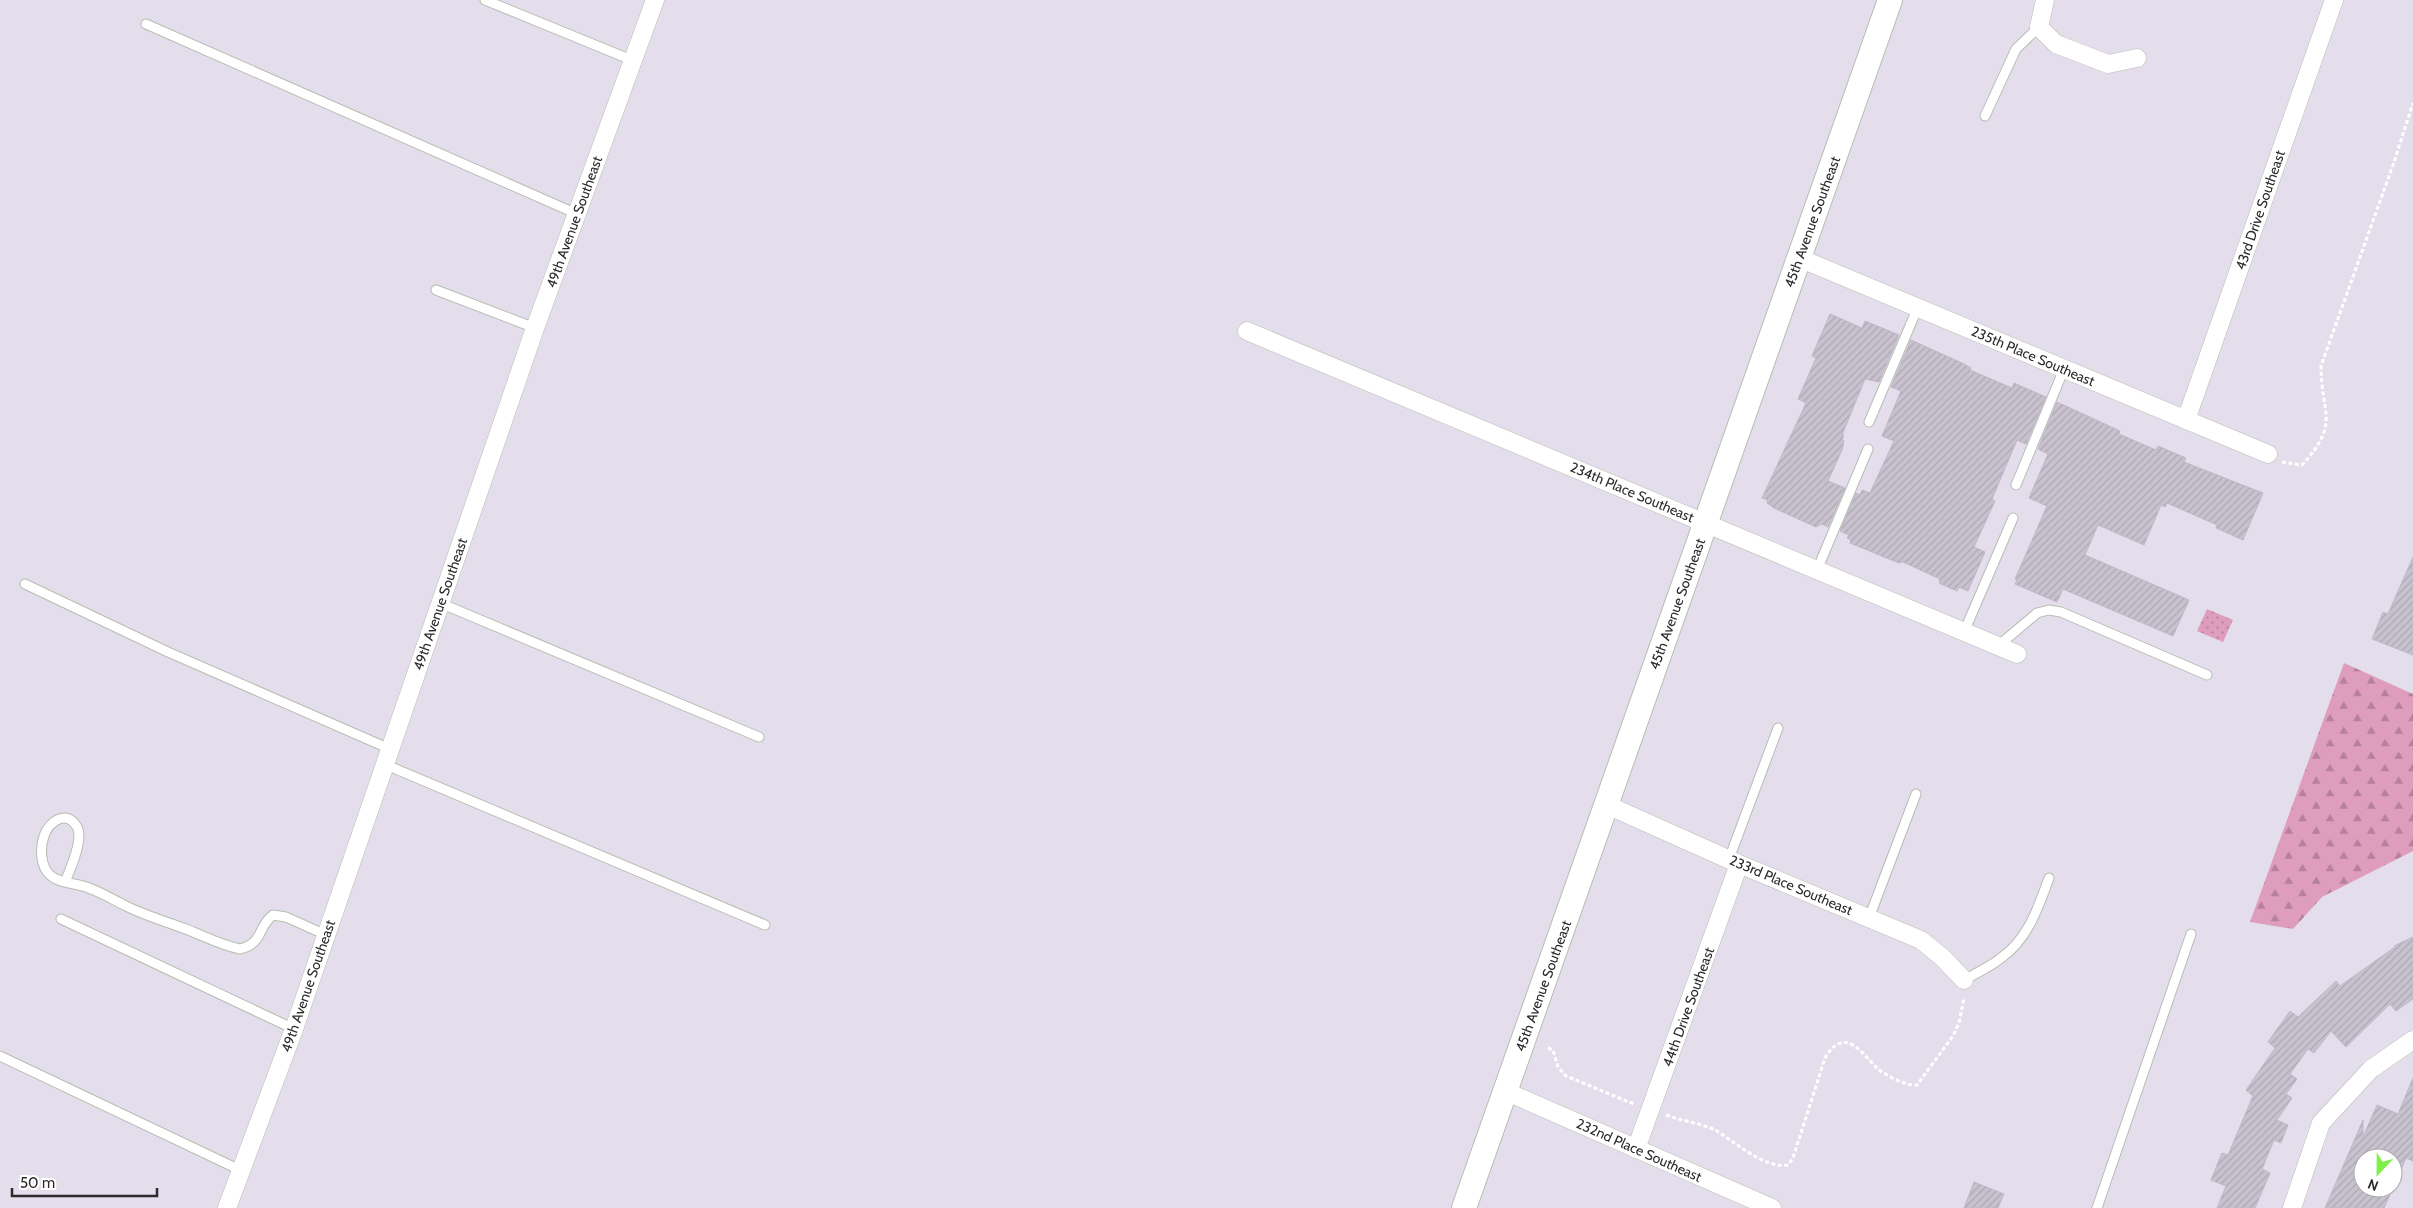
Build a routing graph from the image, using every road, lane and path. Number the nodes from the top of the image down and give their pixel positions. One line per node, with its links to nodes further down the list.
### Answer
1 (485, 0): 9 (lane)
2 (655, 0): 9 (street, 49th Avenue Southeast)
3 (1890, 0): 13 (street, 45th Avenue Southeast)
4 (2045, 0): 7 (street)
5 (2334, 0): 19 (street, 43rd Drive Southeast)
6 (146, 24): 12 (lane)
7 (2039, 27): 8 (street); 11 (lane)
8 (2137, 58)
9 (634, 60): 12 (street, 49th Avenue Southeast)
10 (2413, 102): 22 (path)
11 (1985, 116)
12 (577, 214): 16 (street, 49th Avenue Southeast)
13 (1799, 258): 15 (street, 235th Place Southeast); 25 (street, 45th Avenue Southeast)
14 (436, 290): 16 (lane)
15 (1918, 307): 18 (street, 235th Place Southeast); 20 (lane)
16 (535, 328): 28 (street, 49th Avenue Southeast)
17 (1247, 330): 25 (street, 234th Place Southeast)
18 (2064, 369): 19 (street, 235th Place Southeast); 23 (lane)
19 (2186, 420): 22 (street, 235th Place Southeast)
20 (1869, 422)
21 (1868, 448): 26 (lane)
22 (2268, 454)
23 (2016, 485)
24 (2013, 518): 29 (lane)
25 (1706, 523): 26 (street, 234th Place Southeast); 37 (street, 45th Avenue Southeast)
26 (1817, 570): 29 (street, 234th Place Southeast)
27 (25, 584): 35 (lane)
28 (440, 603): 34 (lane); 35 (street, 49th Avenue Southeast)
29 (1964, 632): 30 (street, 234th Place Southeast)
30 (1998, 646): 31 (street, 234th Place Southeast); 32 (lane)
31 (2017, 654)
32 (2208, 675)
33 (1778, 728): 38 (lane)
34 (759, 737)
35 (387, 756): 43 (lane); 45 (street, 49th Avenue Southeast)
36 (1916, 794): 41 (lane)
37 (1607, 805): 38 (street, 233rd Place Southeast); 51 (street, 45th Avenue Southeast)
38 (1734, 862): 41 (street, 233rd Place Southeast); 52 (street, 44th Drive Southeast)
39 (2049, 878): 46 (lane)
40 (65, 882): 40 (lane); 45 (lane)
41 (1869, 918): 46 (street, 233rd Place Southeast)
42 (61, 920): 47 (lane)
43 (765, 924)
44 (2191, 934): 58 (lane)
45 (326, 935): 47 (street, 49th Avenue Southeast)
46 (1964, 980): 52 (path)
47 (294, 1029): 54 (street, 49th Avenue Southeast)
48 (2413, 1040): 59 (street)
49 (1548, 1048): 52 (path)
50 (0, 1056): 54 (lane)
51 (1505, 1091): 53 (street, 232nd Place Southeast); 56 (street, 45th Avenue Southeast)
52 (1650, 1109): 53 (street, 44th Drive Southeast)
53 (1636, 1149): 57 (street, 232nd Place Southeast)
54 (240, 1170): 55 (street, 49th Avenue Southeast)
55 (227, 1208)
56 (1464, 1208)
57 (1772, 1208)
58 (2097, 1208)
59 (2292, 1208)

